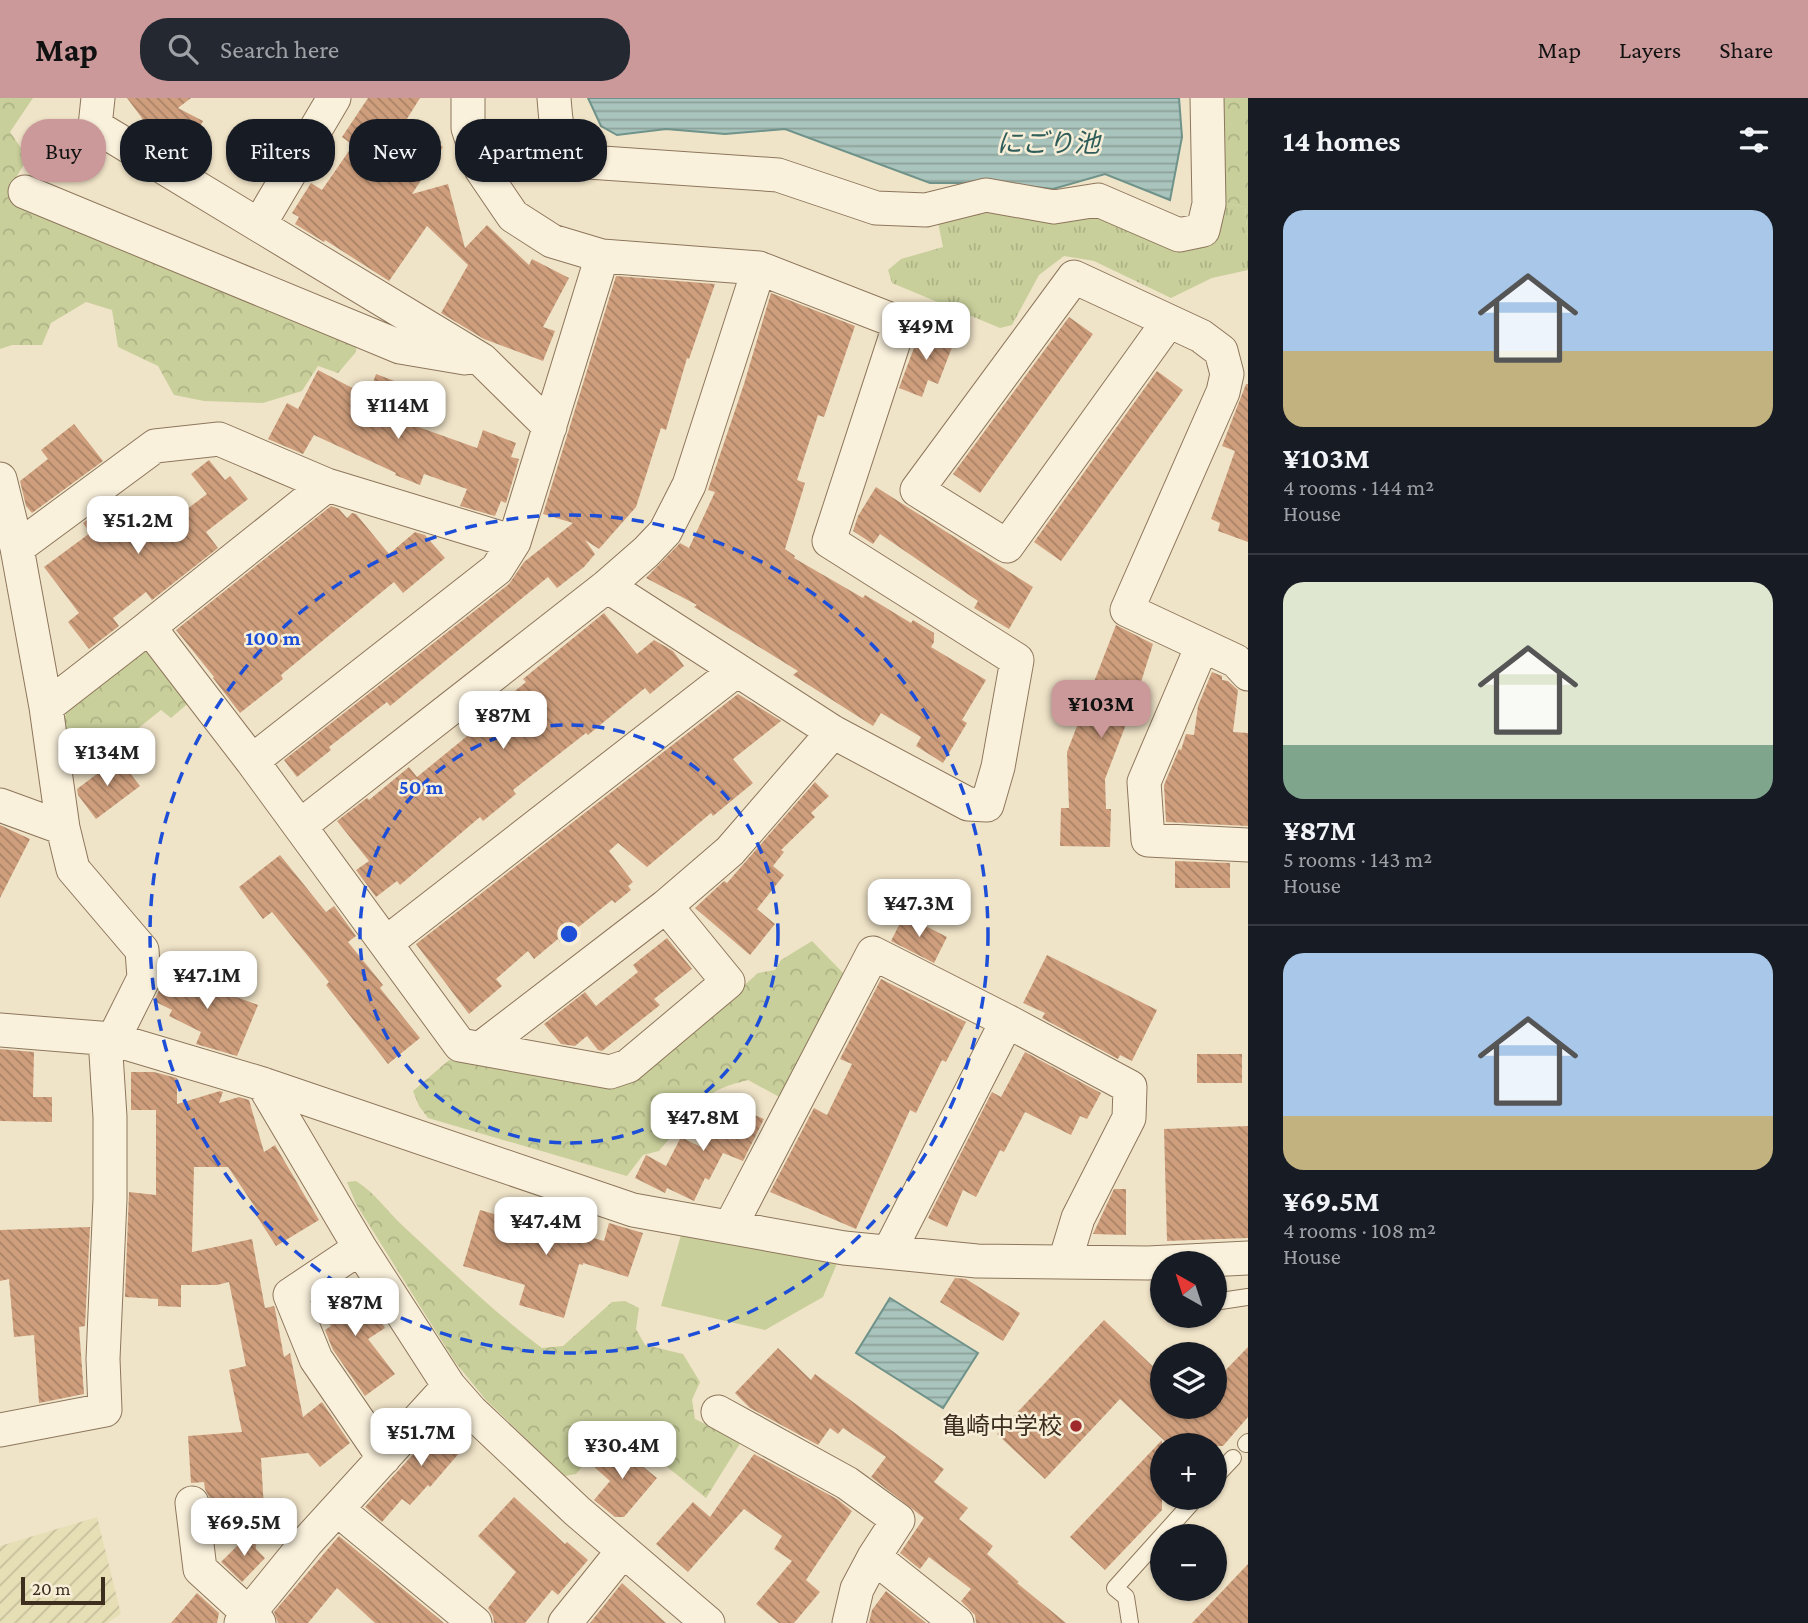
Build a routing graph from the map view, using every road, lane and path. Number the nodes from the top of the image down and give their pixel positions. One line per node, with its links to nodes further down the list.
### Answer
1 (98, 98): 7 (street)
2 (334, 98): 7 (street)
3 (468, 98): 8 (street)
4 (554, 98): 5 (street)
5 (1207, 98)
6 (25, 192): 11 (street)
7 (258, 225): 11 (street)
8 (602, 256): 9 (street); 12 (street)
9 (759, 268): 17 (street); 23 (street)
10 (1168, 322): 10 (street); 19 (street)
11 (482, 360): 12 (street)
12 (550, 427): 15 (street)
13 (0, 479): 16 (street)
14 (327, 485): 15 (street); 16 (street); 18 (street)
15 (514, 542): 24 (street)
16 (18, 548): 22 (street)
17 (607, 586): 20 (street); 26 (street)
18 (149, 627): 22 (street); 24 (street)
19 (1202, 646): 21 (street); 28 (street)
20 (737, 670): 23 (street); 30 (street)
21 (1248, 674)
22 (46, 706): 27 (street)
23 (833, 732): 29 (street)
24 (252, 761): 26 (street)
25 (0, 804): 27 (street)
26 (300, 826): 30 (street)
27 (63, 828): 33 (street)
28 (1248, 845)
29 (666, 906): 34 (street); 34 (street)
30 (386, 943): 34 (street)
31 (1007, 1021): 36 (street); 38 (street); 40 (street)
32 (0, 1030): 33 (street)
33 (112, 1039): 35 (street); 45 (street)
34 (481, 1048)
35 (263, 1084): 36 (street); 37 (street)
36 (730, 1227): 38 (street)
37 (360, 1248): 43 (street); 46 (street)
38 (889, 1252): 40 (street)
39 (1248, 1258): 40 (street)
40 (1065, 1261)
41 (1248, 1297): 42 (lane)
42 (1227, 1300)
43 (449, 1386): 46 (street); 52 (street)
44 (718, 1412): 53 (street)
45 (0, 1430)
46 (384, 1458): 50 (street)
47 (1233, 1458): 48 (lane)
48 (1227, 1464)
49 (192, 1503): 54 (street)
50 (338, 1510): 54 (street); 55 (street)
51 (1185, 1510): 60 (lane)
52 (622, 1552): 56 (street); 57 (street)
53 (874, 1557): 58 (street); 59 (street)
54 (249, 1620)
55 (475, 1623)
56 (565, 1623)
57 (708, 1623)
58 (849, 1623)
59 (957, 1623)
60 (1130, 1623)

